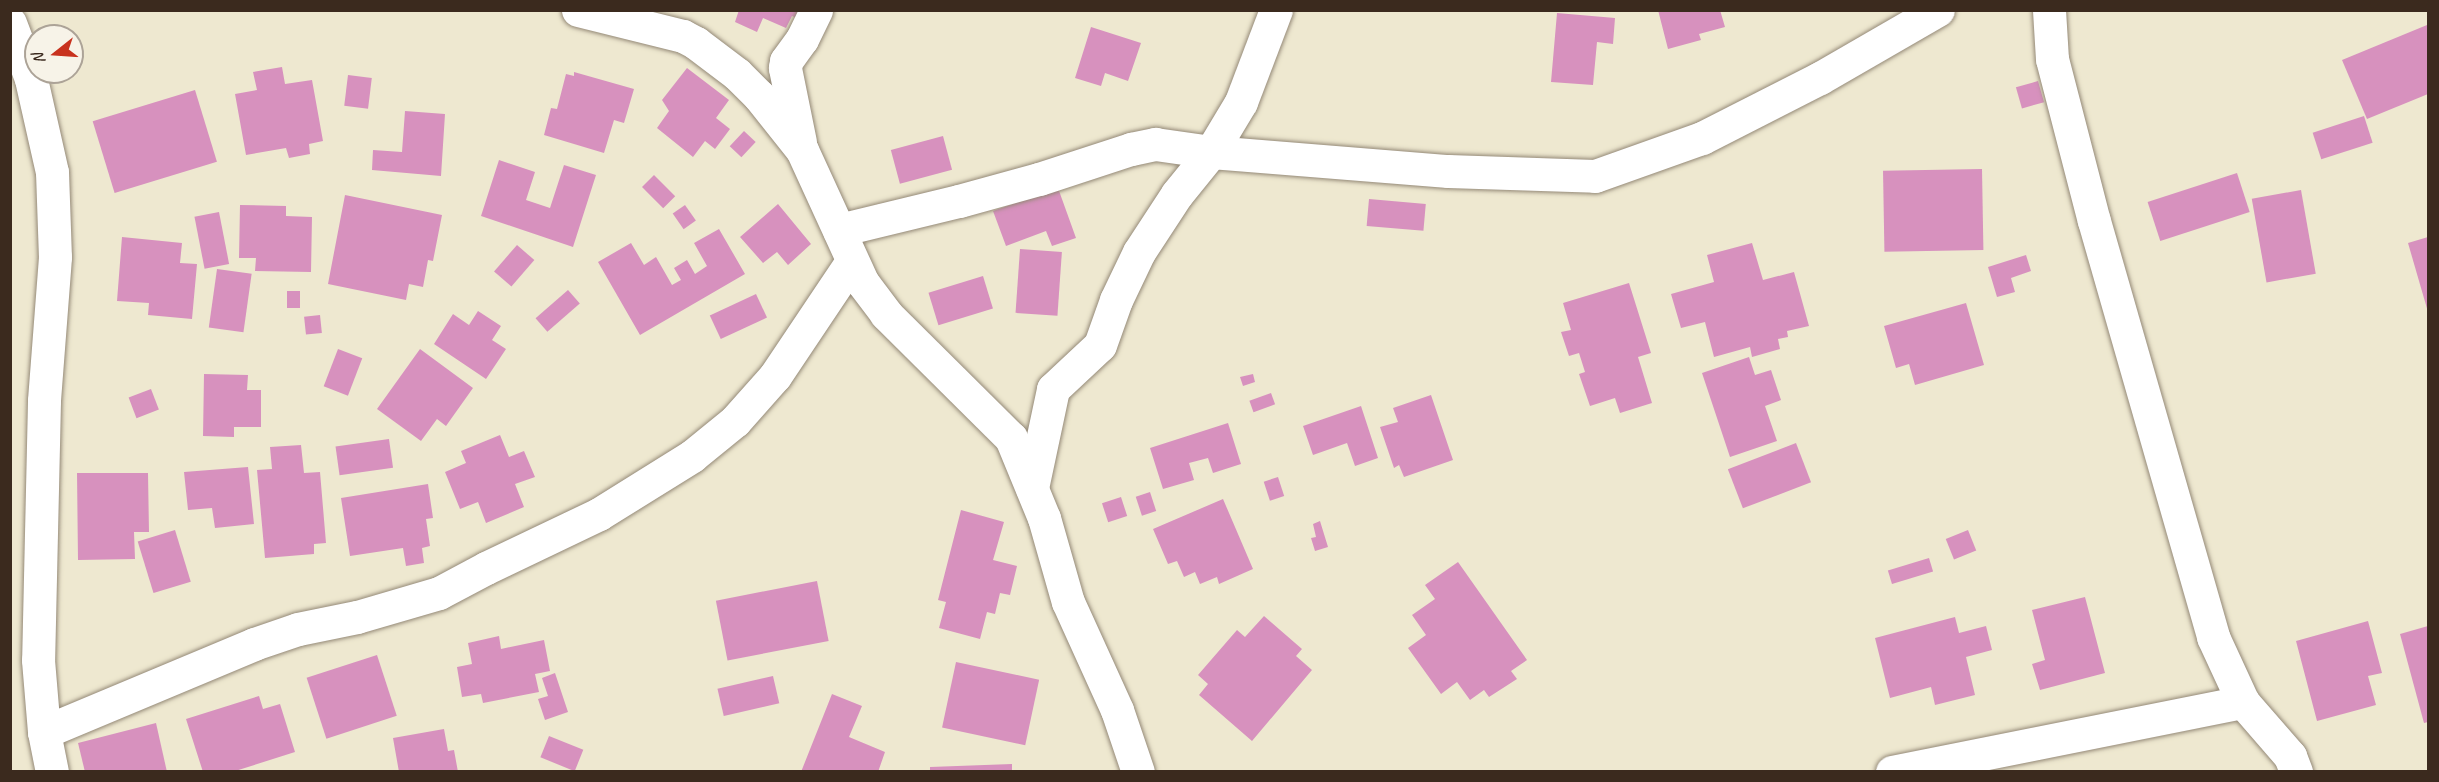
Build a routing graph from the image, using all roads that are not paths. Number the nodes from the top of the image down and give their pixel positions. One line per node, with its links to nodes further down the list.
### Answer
1 (578, 10): 7 (street)
2 (816, 10): 7 (street)
3 (1276, 10): 8 (street)
4 (1938, 10): 8 (street)
5 (2049, 10): 12 (street)
6 (10, 23): 13 (street)
7 (802, 150): 9 (street)
8 (1211, 152): 9 (street); 11 (street)
9 (839, 230): 10 (street)
10 (852, 261): 11 (street); 13 (street)
11 (1032, 488): 15 (street)
12 (2243, 702): 16 (street); 17 (street)
13 (44, 732): 14 (street)
14 (52, 771)
15 (1138, 771)
16 (1892, 771)
17 (2296, 771)

